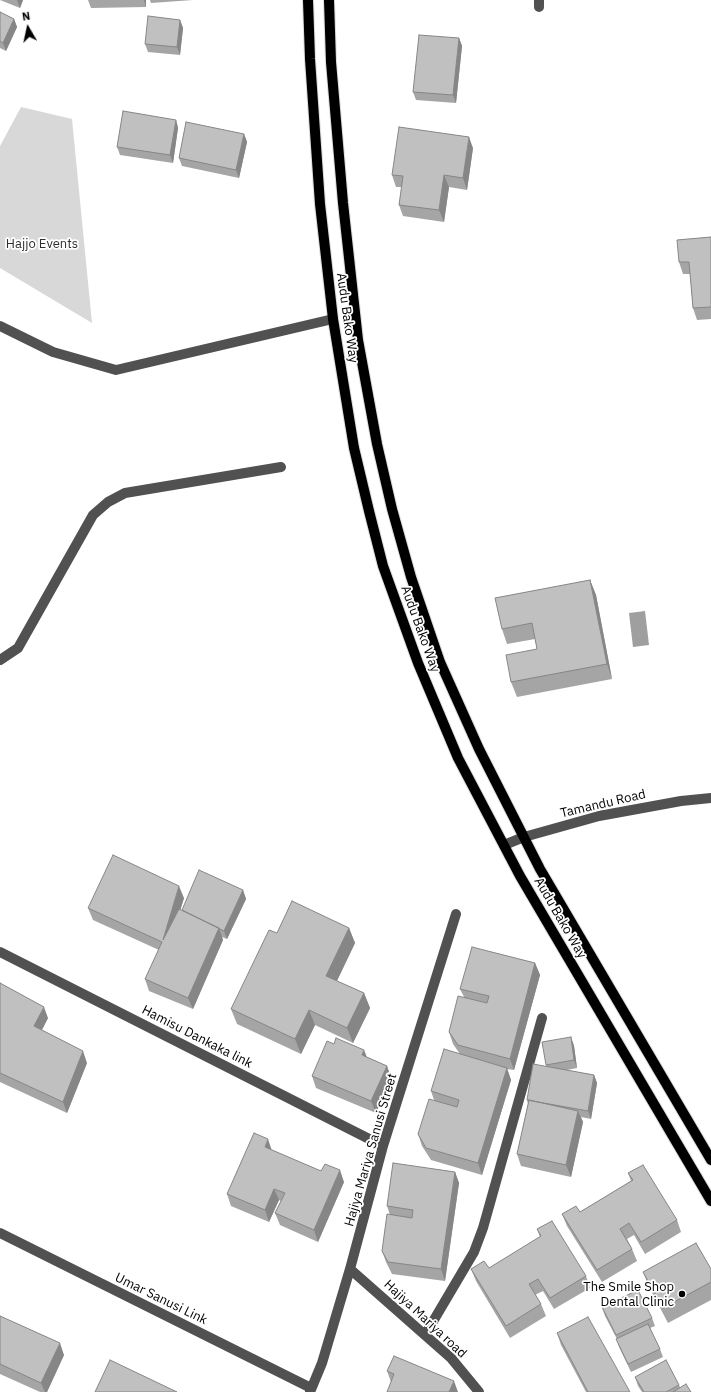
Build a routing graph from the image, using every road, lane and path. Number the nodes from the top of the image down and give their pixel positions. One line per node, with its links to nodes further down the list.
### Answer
1 (308, 0): 3 (main road, Audu Bako Way)
2 (329, 0): 8 (main road, Audu Bako Way)
3 (333, 319): 4 (street); 9 (main road, Audu Bako Way)
4 (0, 326)
5 (281, 467): 6 (street)
6 (0, 660)
7 (711, 798): 8 (street, Tamandu Road)
8 (524, 837): 9 (street, Tamandu Road); 14 (main road, Audu Bako Way)
9 (504, 845): 15 (main road, Audu Bako Way)
10 (456, 914): 13 (street, Hajiya Mariya Sanusi Street)
11 (0, 952): 13 (street, Hamisu Dankaka link)
12 (542, 1018): 18 (street)
13 (383, 1146): 17 (street, Hajiya Mariya Sanusi Street)
14 (711, 1160)
15 (711, 1201)
16 (0, 1233): 19 (street, Umar Sanusi Link)
17 (350, 1269): 18 (street, Hajiya Mariya road); 19 (street, Hajiya Mariya Sanusi Street)
18 (425, 1335): 20 (street, Hajiya Mariya road)
19 (311, 1390)
20 (480, 1392)

